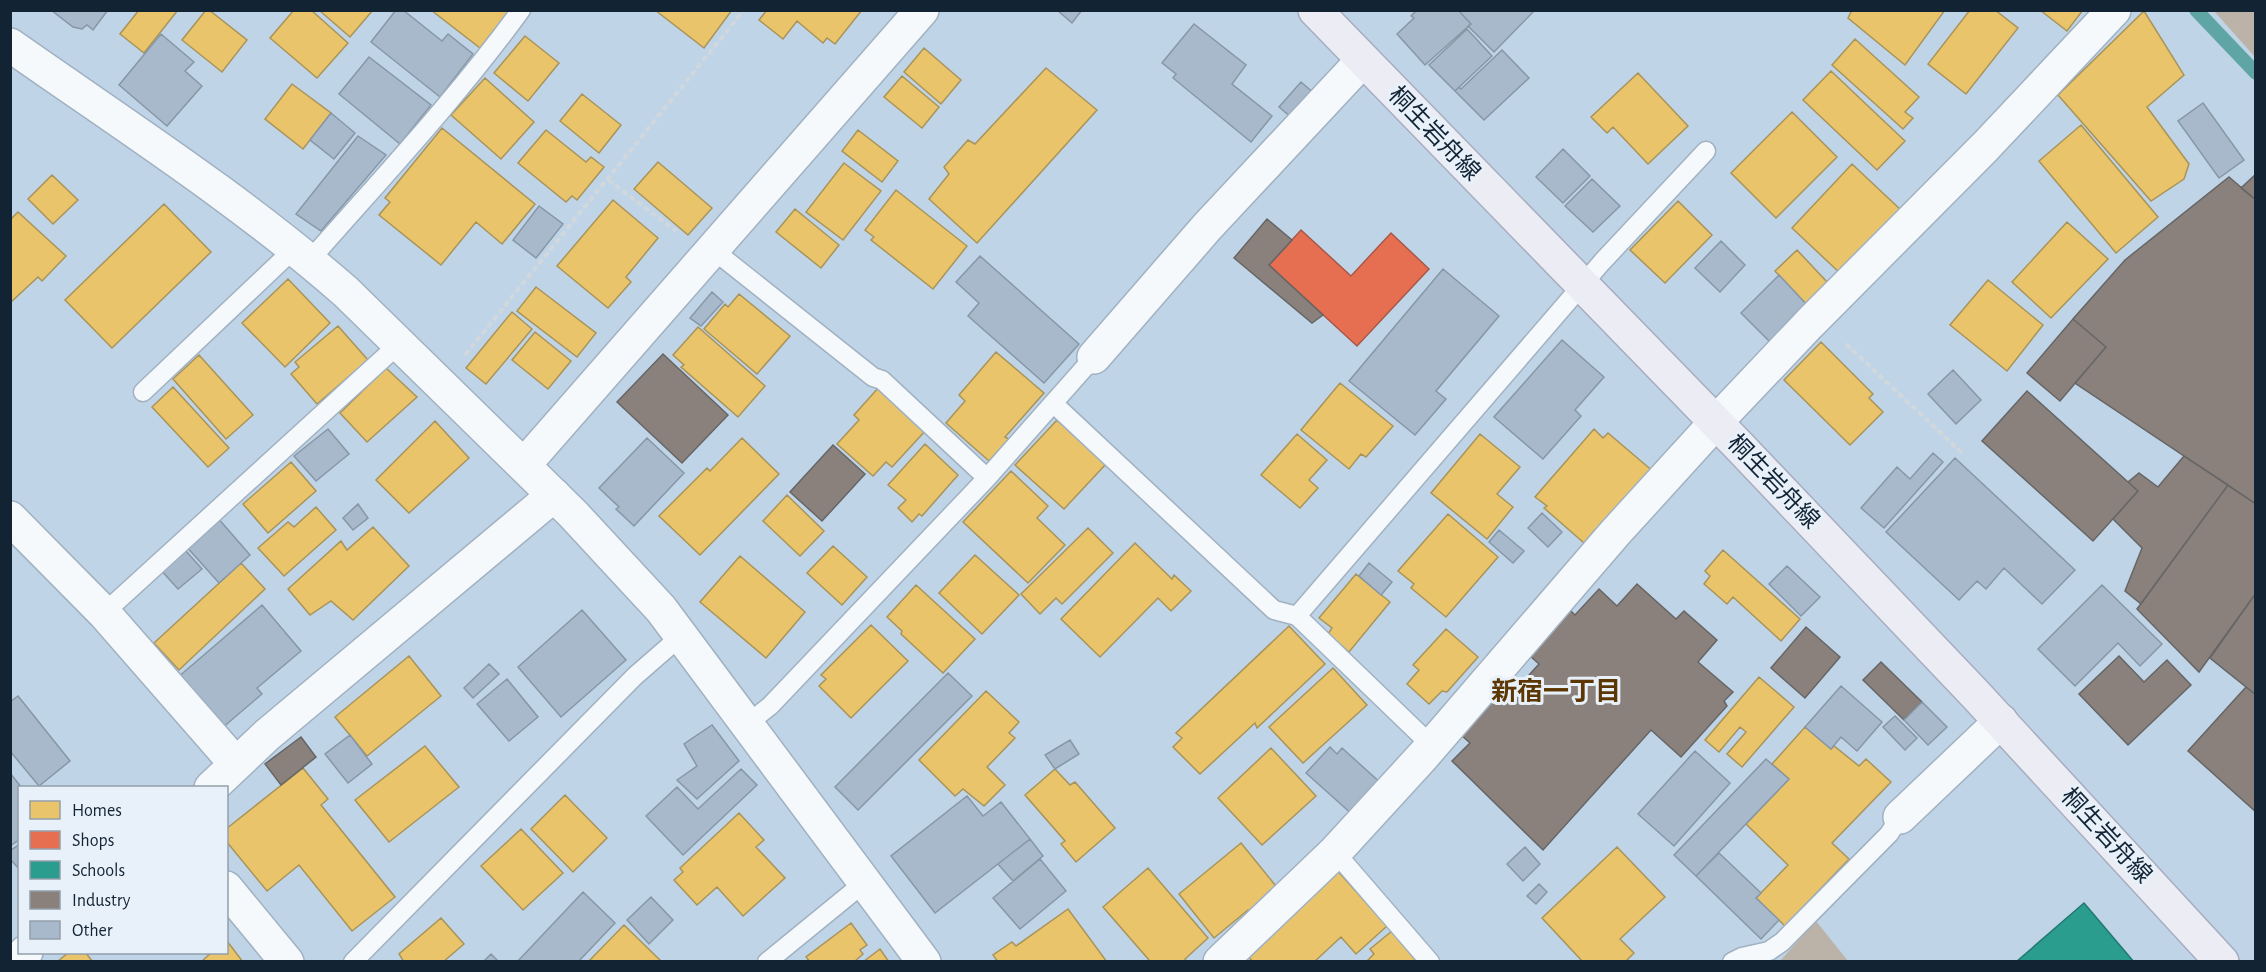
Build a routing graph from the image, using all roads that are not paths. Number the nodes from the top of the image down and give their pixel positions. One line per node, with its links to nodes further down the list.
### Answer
1 (521, 10): 9 (lane)
2 (922, 10): 8 (street)
3 (1315, 10): 6 (main road, 桐生岩舟線)
4 (2114, 10): 15 (street)
5 (10, 45): 9 (street)
6 (1363, 60): 10 (main road, 桐生岩舟線); 12 (street)
7 (1706, 151): 10 (lane)
8 (712, 249): 16 (street); 17 (lane)
9 (302, 254): 11 (street); 13 (lane)
10 (1583, 287): 15 (main road, 桐生岩舟線); 21 (lane)
11 (399, 344): 16 (street); 20 (lane)
12 (1094, 357): 14 (lane)
13 (143, 392)
14 (1054, 404): 17 (lane); 21 (lane)
15 (1716, 423): 23 (main road, 桐生岩舟線); 25 (street)
16 (524, 465): 18 (street)
17 (987, 478): 24 (lane)
18 (554, 495): 22 (street); 26 (street)
19 (10, 518): 20 (street)
20 (104, 613): 26 (street)
21 (1297, 616): 25 (lane)
22 (681, 636): 24 (street); 33 (lane)
23 (2001, 721): 28 (street); 39 (main road, 桐生岩舟線)
24 (747, 724): 30 (street)
25 (1432, 746): 29 (street)
26 (236, 764): 27 (street)
27 (213, 786)
28 (1900, 817): 38 (lane)
29 (1335, 852): 36 (street); 37 (lane)
30 (865, 882): 34 (lane); 35 (street)
31 (228, 890): 32 (street)
32 (287, 962)
33 (353, 962)
34 (767, 962)
35 (924, 962)
36 (1220, 962)
37 (1430, 962)
38 (1732, 962)
39 (2222, 962)

